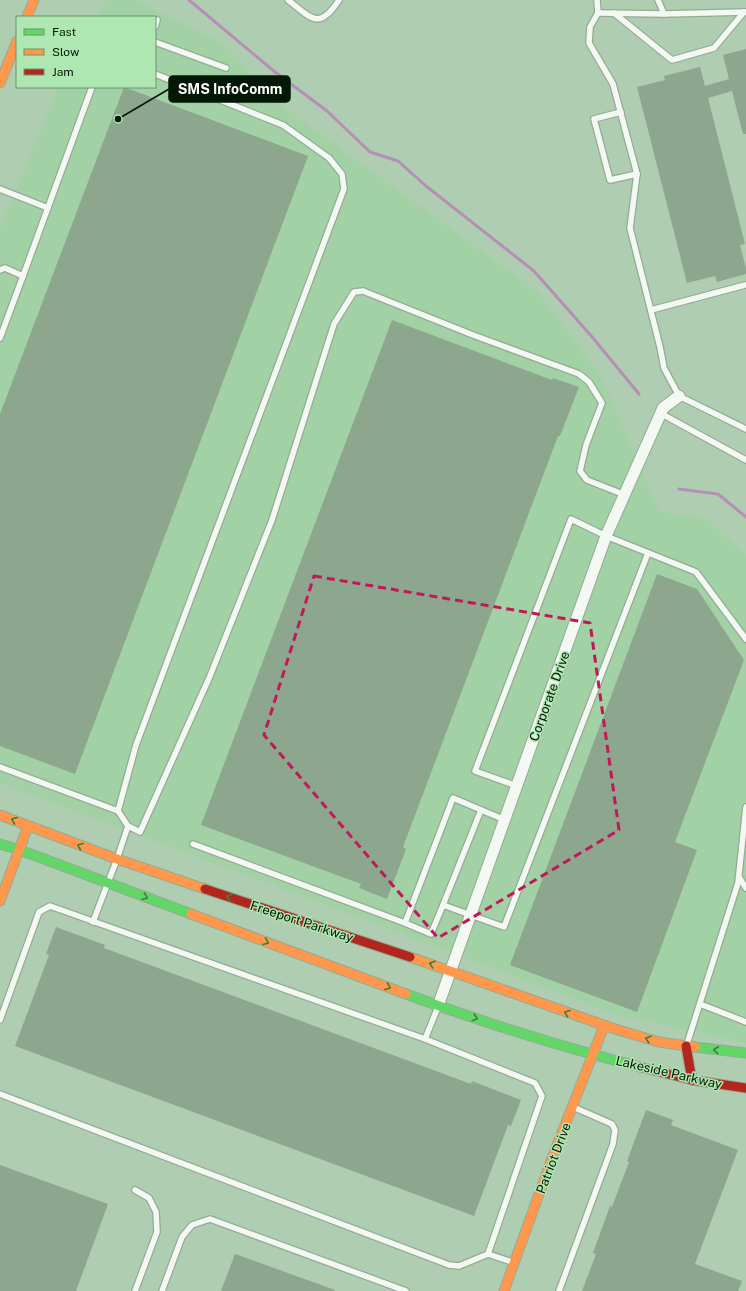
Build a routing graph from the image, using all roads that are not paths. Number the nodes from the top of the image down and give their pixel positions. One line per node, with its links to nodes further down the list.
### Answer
1 (34, 0): 10 (main road)
2 (288, 0): 3 (lane)
3 (340, 0)
4 (598, 0): 7 (lane)
5 (658, 0): 9 (lane)
6 (745, 11): 8 (lane); 9 (lane)
7 (598, 13): 8 (lane); 19 (lane)
8 (614, 13): 9 (lane)
9 (664, 14)
10 (27, 16)
11 (157, 20): 12 (lane)
12 (156, 24)
13 (156, 42): 15 (lane)
14 (16, 43): 17 (main road)
15 (226, 68)
16 (156, 74): 40 (lane)
17 (0, 82)
18 (92, 88): 22 (lane)
19 (621, 112): 20 (lane); 20 (lane)
20 (637, 174): 26 (lane)
21 (0, 189): 22 (lane)
22 (48, 208): 24 (lane)
23 (0, 270): 24 (lane)
24 (23, 276): 27 (lane)
25 (745, 285): 26 (lane)
26 (651, 310): 28 (lane)
27 (0, 338)
28 (678, 396): 29 (street, Corporate Drive); 30 (lane)
29 (660, 413): 31 (lane); 32 (street, Corporate Drive)
30 (746, 429)
31 (746, 460)
32 (625, 495): 33 (street, Corporate Drive); 44 (lane)
33 (606, 536): 34 (lane); 37 (street, Corporate Drive); 37 (lane)
34 (648, 552): 35 (lane); 54 (lane)
35 (746, 639)
36 (0, 767): 40 (lane)
37 (517, 786): 42 (street, Corporate Drive)
38 (746, 807): 49 (lane)
39 (481, 810): 42 (lane); 53 (lane); 56 (lane)
40 (118, 811): 44 (lane)
41 (0, 815): 43 (main road, Freeport Parkway, one-way to 41)
42 (505, 820): 54 (street, Corporate Drive)
43 (28, 826): 47 (main road); 48 (main road, Freeport Parkway, one-way to 43)
44 (128, 826): 48 (lane)
45 (0, 844): 47 (main road)
46 (193, 844): 56 (lane)
47 (20, 850): 50 (main road); 52 (main road)
48 (117, 859): 50 (lane); 57 (main road, Freeport Parkway, one-way to 48)
49 (739, 877): 51 (lane); 58 (lane)
50 (108, 883): 55 (lane); 59 (main road, one-way to 59)
51 (746, 888)
52 (0, 902)
53 (443, 905): 54 (lane); 56 (lane)
54 (472, 914): 57 (street, Corporate Drive)
55 (93, 922): 60 (lane); 63 (lane)
56 (405, 923)
57 (451, 971): 59 (street, Corporate Drive); 62 (main road, Freeport Parkway, one-way to 57)
58 (700, 1004): 61 (lane); 64 (lane)
59 (438, 1006): 63 (lane); 66 (main road, one-way to 66)
60 (0, 1020)
61 (746, 1022)
62 (604, 1026): 64 (main road, Lakeside Parkway, one-way to 62); 66 (main road, Patriot Drive)
63 (424, 1039): 72 (lane)
64 (686, 1046): 65 (main road, Lakeside Parkway, one-way to 64); 67 (main road)
65 (746, 1053)
66 (593, 1055): 67 (main road, Lakeside Parkway); 70 (main road, Patriot Drive)
67 (692, 1080): 68 (main road, Lakeside Parkway)
68 (746, 1088)
69 (0, 1094): 72 (lane)
70 (573, 1106): 73 (main road, Patriot Drive); 78 (lane)
71 (136, 1190): 74 (lane)
72 (488, 1254): 73 (lane)
73 (514, 1263): 77 (main road, Patriot Drive)
74 (135, 1291)
75 (162, 1291): 76 (lane)
76 (406, 1291)
77 (504, 1291)
78 (559, 1291)

